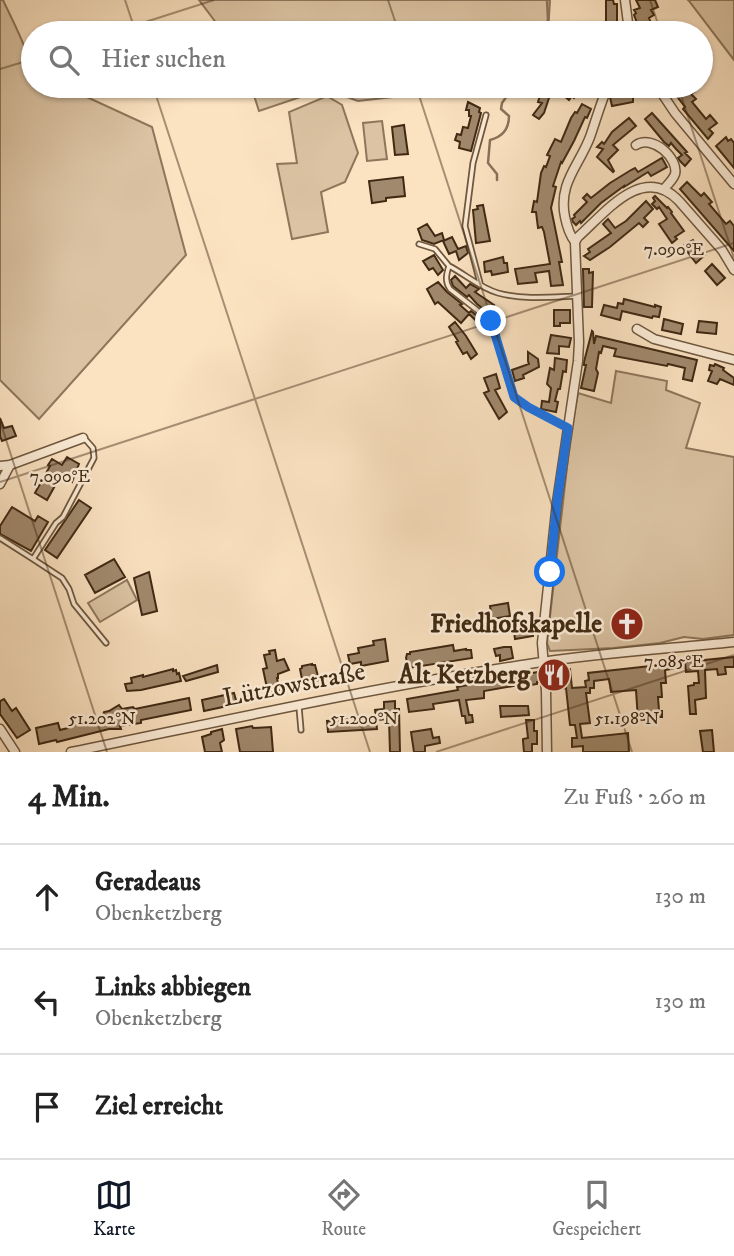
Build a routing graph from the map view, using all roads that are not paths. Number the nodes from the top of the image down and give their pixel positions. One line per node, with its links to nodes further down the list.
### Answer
1 (625, 0): 2 (street)
2 (628, 21)
3 (604, 98): 9 (street)
4 (665, 98): 7 (street)
5 (486, 115): 13 (lane)
6 (636, 145): 8 (street)
7 (734, 184)
8 (664, 189): 9 (street); 12 (street)
9 (575, 242): 14 (street)
10 (419, 244): 11 (lane)
11 (449, 266): 13 (lane); 17 (lane)
12 (734, 270)
13 (480, 285): 14 (lane)
14 (577, 296): 17 (street)
15 (637, 329): 16 (street)
16 (734, 360)
17 (568, 428): 25 (street)
18 (83, 438): 19 (street); 22 (lane)
19 (5, 466): 20 (street)
20 (0, 484)
21 (0, 538): 22 (lane)
22 (33, 559): 24 (lane)
23 (734, 642): 25 (street, Lützowstraße)
24 (106, 643)
25 (543, 662): 26 (street, Lützowstraße); 31 (street)
26 (299, 705): 28 (lane); 30 (street, Lützowstraße)
27 (0, 729): 29 (street)
28 (301, 730)
29 (15, 752)
30 (71, 752)
31 (547, 752)

